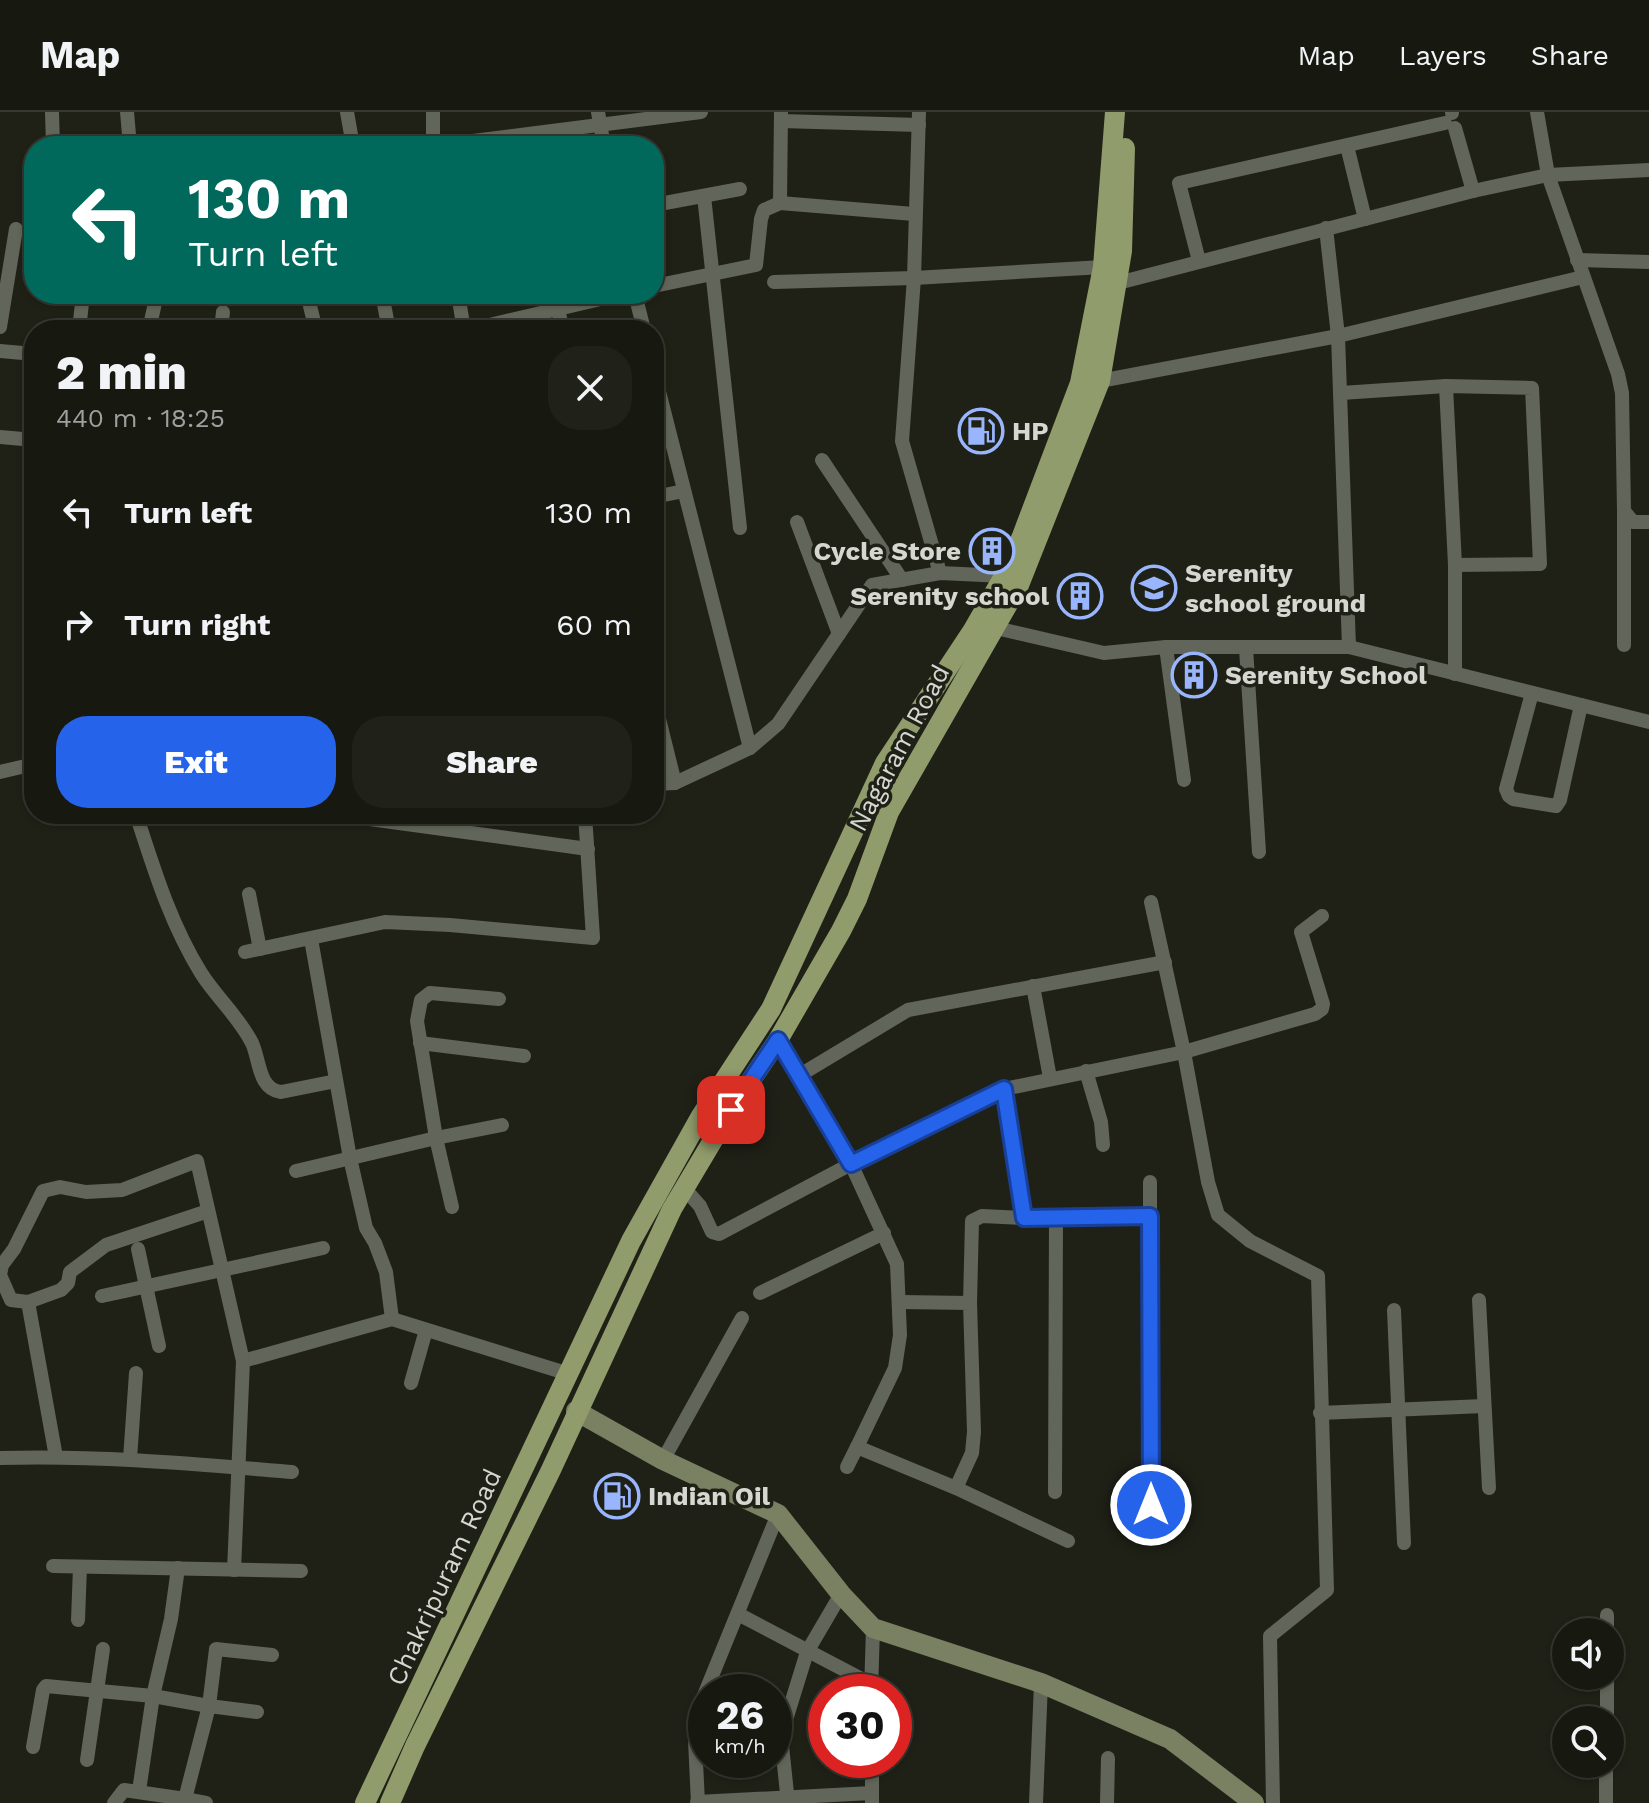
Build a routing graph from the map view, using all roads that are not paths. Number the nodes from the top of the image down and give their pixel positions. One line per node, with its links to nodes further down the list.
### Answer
1 (52, 112): 13 (street)
2 (127, 112): 14 (street)
3 (433, 112): 16 (street)
4 (701, 112): 10 (street)
5 (1115, 112): 33 (main road, Nagaram Road)
6 (1126, 112): 38 (main road, Nagaram Road)
7 (1537, 112): 20 (street)
8 (349, 113): 15 (street)
9 (781, 116): 11 (street); 25 (street)
10 (599, 119): 17 (street)
11 (919, 119): 26 (street)
12 (1451, 119): 18 (street); 22 (street)
13 (53, 136)
14 (129, 136)
15 (352, 136)
16 (433, 136)
17 (494, 136)
18 (1347, 146): 27 (street); 31 (street)
19 (1649, 170): 20 (street)
20 (1548, 175): 22 (street); 30 (street)
21 (740, 189): 23 (street)
22 (1473, 191): 27 (street)
23 (704, 196): 24 (street); 34 (street)
24 (664, 203)
25 (780, 203): 26 (street); 34 (street)
26 (914, 214): 36 (street)
27 (1365, 219): 28 (street)
28 (1326, 228): 31 (street); 45 (street)
29 (16, 229): 44 (street)
30 (1577, 260): 32 (street); 35 (street)
31 (1199, 261): 38 (street)
32 (1649, 262)
33 (1103, 267): 36 (street); 63 (main road, Nagaram Road)
34 (714, 272): 39 (street); 60 (street)
35 (1583, 277): 45 (street); 57 (street)
36 (914, 278): 37 (street); 62 (street)
37 (774, 282)
38 (1118, 283): 48 (main road, Nagaram Road)
39 (664, 284)
40 (550, 304): 43 (street)
41 (223, 312): 42 (street)
42 (222, 320)
43 (501, 320)
44 (0, 327)
45 (1338, 336): 48 (street); 50 (street)
46 (0, 351): 47 (street)
47 (24, 353)
48 (1100, 381): 65 (main road, Nagaram Road)
49 (1446, 386): 50 (street); 61 (street); 61 (street)
50 (1341, 393): 69 (street)
51 (664, 412): 55 (street)
52 (0, 437): 53 (street)
53 (24, 439)
54 (822, 460): 64 (street)
55 (684, 491): 56 (street); 77 (street)
56 (664, 495)
57 (1624, 511): 59 (street); 67 (street)
58 (797, 522): 66 (street)
59 (1649, 522)
60 (740, 528)
61 (1455, 565): 71 (street)
62 (940, 573): 63 (street); 64 (street)
63 (1004, 576): 72 (main road, Nagaram Road)
64 (902, 580): 66 (street)
65 (996, 628): 68 (street); 72 (main road, Nagaram Road)
66 (839, 634): 77 (street)
67 (1624, 645)
68 (1166, 647): 70 (street); 80 (street)
69 (1349, 647): 70 (street); 71 (street)
70 (1246, 648): 87 (street)
71 (1455, 674): 73 (street)
72 (954, 677): 95 (main road, Nagaram Road); 135 (main road, Nagaram Road)
73 (1532, 693): 74 (street); 74 (street)
74 (1581, 705): 75 (street)
75 (1649, 722)
76 (664, 739): 81 (street)
77 (750, 748): 81 (street)
78 (24, 766): 79 (street)
79 (0, 772)
80 (1184, 780)
81 (675, 783): 82 (street)
82 (664, 784)
83 (139, 824): 102 (street)
84 (447, 824): 86 (street)
85 (586, 824): 86 (street)
86 (588, 849): 91 (street)
87 (1259, 852)
88 (249, 894): 91 (street)
89 (1151, 902): 92 (street)
90 (1322, 916): 97 (street)
91 (311, 939): 102 (street)
92 (1165, 962): 93 (street); 97 (street)
93 (1033, 986): 100 (street); 101 (street)
94 (499, 999): 96 (street)
95 (778, 1040): 100 (street); 111 (main road, Nagaram Road)
96 (420, 1043): 98 (street); 105 (street)
97 (1184, 1052): 99 (street); 140 (street)
98 (524, 1056)
99 (1086, 1071): 101 (street); 106 (street)
100 (800, 1075): 108 (street)
101 (1050, 1078): 103 (street)
102 (336, 1081): 107 (street)
103 (1004, 1089): 108 (street); 115 (street)
104 (502, 1125): 105 (street)
105 (436, 1138): 107 (street); 112 (street)
106 (1103, 1145)
107 (350, 1158): 109 (street); 130 (street)
108 (851, 1164): 111 (street); 117 (street)
109 (296, 1171)
110 (1150, 1182): 114 (street)
111 (684, 1188): 139 (main road, Nagaram Road)
112 (452, 1207)
113 (208, 1211): 120 (street); 125 (street); 125 (street)
114 (1150, 1216): 116 (street); 152 (street)
115 (1024, 1218): 116 (street); 127 (street)
116 (1056, 1218): 151 (street)
117 (884, 1233): 122 (street); 126 (street)
118 (323, 1248): 120 (street)
119 (138, 1249): 121 (street)
120 (222, 1269): 121 (street); 133 (street)
121 (146, 1285): 123 (street); 132 (street)
122 (760, 1293)
123 (102, 1296)
124 (1479, 1300): 137 (street)
125 (28, 1302): 142 (street)
126 (900, 1302): 127 (street); 141 (street)
127 (970, 1303): 149 (street)
128 (1394, 1310): 138 (street)
129 (742, 1318): 145 (street)
130 (392, 1319): 131 (street); 133 (street)
131 (426, 1330): 135 (street); 136 (street)
132 (159, 1346)
133 (243, 1361): 147 (street)
134 (136, 1373): 144 (street)
135 (569, 1374): 176 (main road, Chakripuram Road)
136 (411, 1383)
137 (1484, 1406): 138 (street); 150 (street)
138 (1398, 1410): 140 (street); 155 (street)
139 (576, 1411): 145 (street); 176 (main road, Chakripuram Road)
140 (1320, 1413): 192 (street)
141 (857, 1447): 146 (street); 149 (street)
142 (56, 1457): 143 (street); 144 (street)
143 (0, 1458)
144 (130, 1459): 147 (street)
145 (663, 1460): 153 (street)
146 (847, 1467)
147 (239, 1468): 148 (street); 159 (street)
148 (292, 1472)
149 (956, 1488): 154 (street)
150 (1489, 1488)
151 (1055, 1492)
152 (1151, 1505)
153 (778, 1514): 161 (street); 162 (street)
154 (1068, 1541)
155 (1404, 1543)
156 (53, 1566): 157 (street)
157 (80, 1567): 158 (street); 163 (street)
158 (178, 1568): 159 (street); 172 (street)
159 (234, 1570): 160 (street)
160 (301, 1571)
161 (841, 1594): 164 (street); 166 (street)
162 (738, 1614): 166 (street); 185 (street)
163 (78, 1620)
164 (873, 1628): 169 (street); 170 (street)
165 (103, 1649): 171 (street)
166 (807, 1652): 168 (street); 183 (street)
167 (272, 1655): 173 (street)
168 (846, 1674)
169 (871, 1674)
170 (1041, 1683): 184 (street); 190 (street)
171 (96, 1689): 172 (street); 175 (street); 178 (street)
172 (153, 1696): 173 (street); 180 (street)
173 (209, 1706): 174 (street); 182 (street)
174 (257, 1712)
175 (33, 1747)
176 (398, 1757): 188 (main road, Chakripuram Road); 189 (main road, Chakripuram Road)
177 (1108, 1758): 191 (street)
178 (87, 1760)
179 (1606, 1778): 193 (street)
180 (139, 1791): 182 (street); 186 (street)
181 (872, 1798): 183 (street)
182 (185, 1799): 187 (street)
183 (788, 1800): 185 (street)
184 (1246, 1800)
185 (698, 1802)
186 (114, 1803)
187 (206, 1803)
188 (365, 1803)
189 (390, 1803)
190 (1036, 1803)
191 (1107, 1803)
192 (1273, 1803)
193 (1606, 1803)

